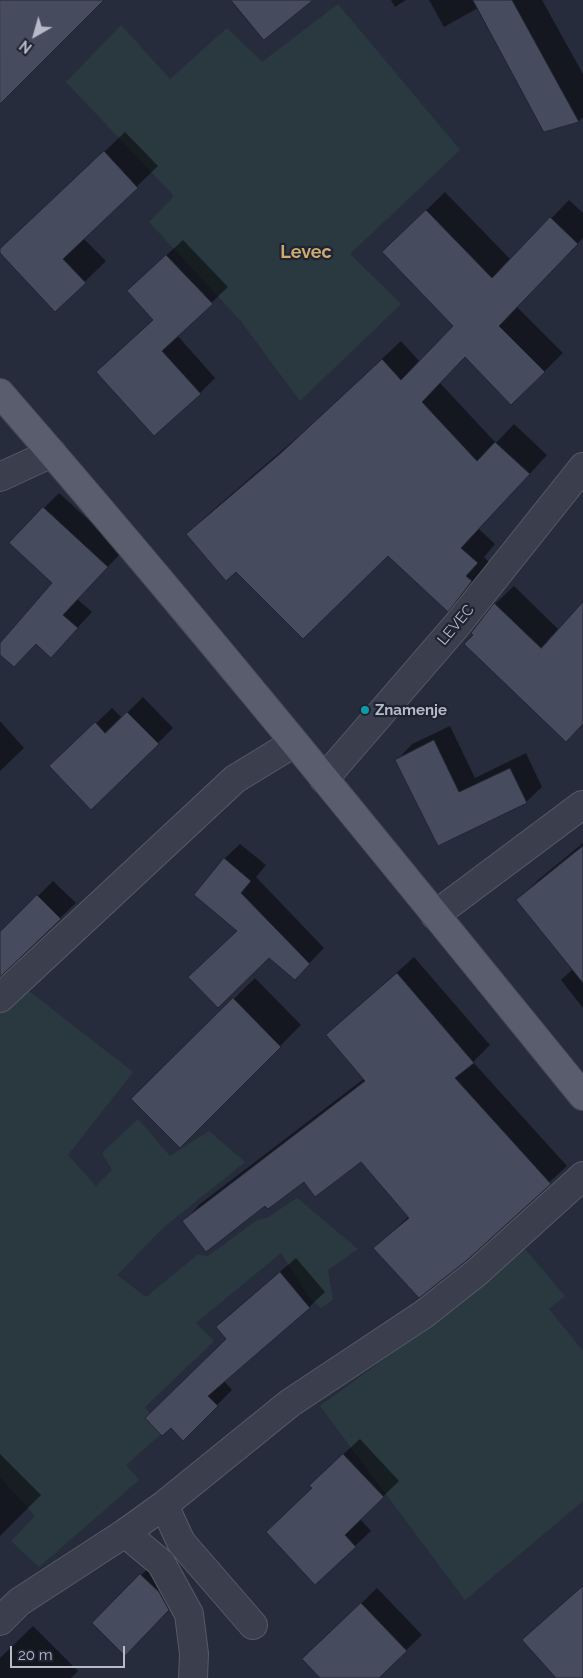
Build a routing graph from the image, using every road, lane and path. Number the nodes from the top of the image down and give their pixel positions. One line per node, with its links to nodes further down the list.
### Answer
1 (0, 394): 2 (main road)
2 (52, 453): 4 (street); 5 (main road)
3 (583, 467): 6 (street, LEVEC)
4 (0, 477)
5 (294, 743): 6 (main road); 9 (street)
6 (324, 779): 8 (main road)
7 (583, 806): 8 (street)
8 (435, 915): 10 (main road)
9 (0, 998)
10 (583, 1096)
11 (583, 1176): 12 (street)
12 (164, 1505): 13 (street); 15 (street)
13 (125, 1533): 14 (street); 16 (street)
14 (0, 1621)
15 (253, 1625)
16 (193, 1678)

